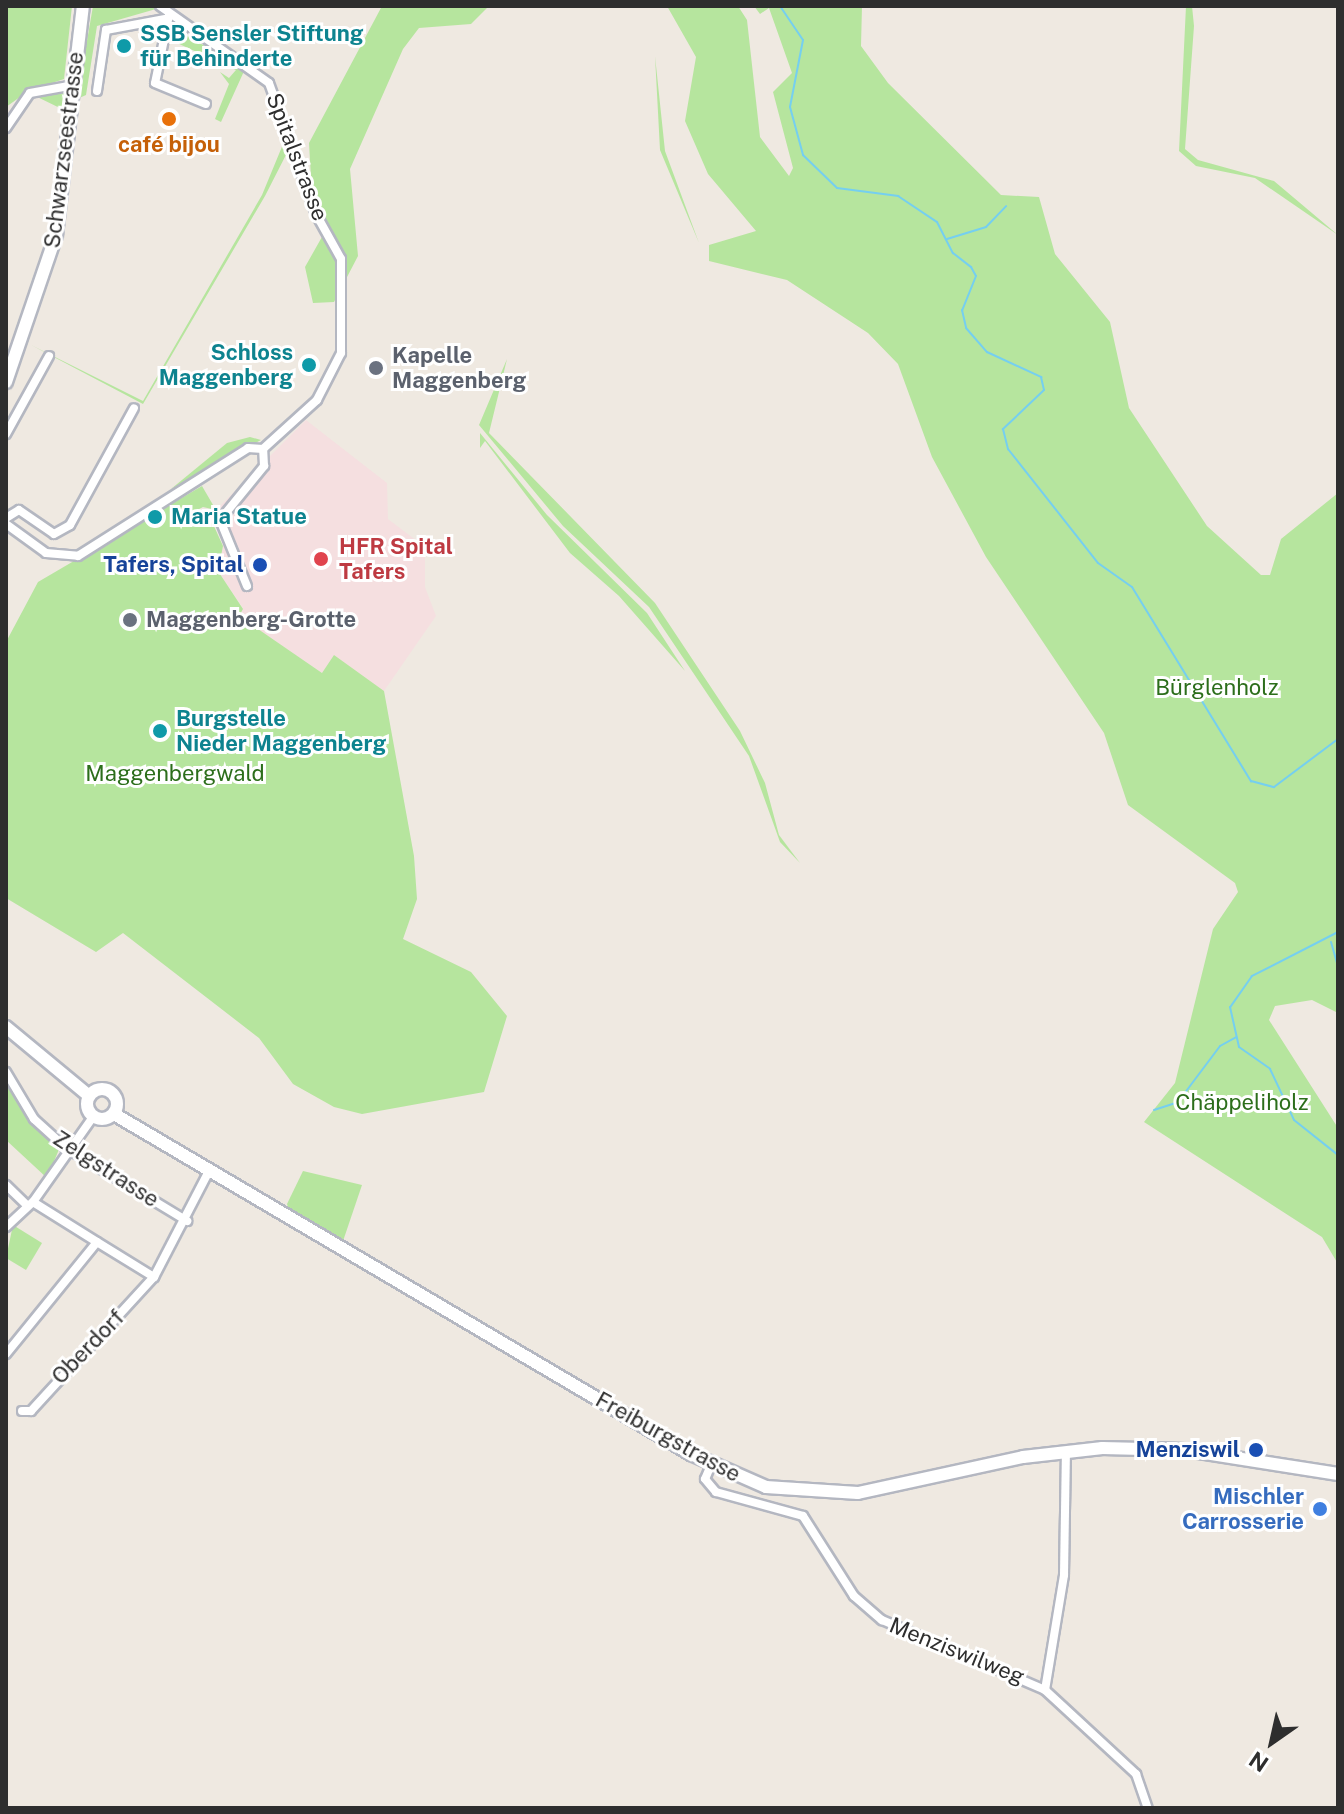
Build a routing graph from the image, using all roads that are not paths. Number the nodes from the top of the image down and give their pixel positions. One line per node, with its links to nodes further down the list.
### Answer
1 (83, 6): 4 (main road, Schwarzseestrasse)
2 (160, 6): 3 (street, Spitalstrasse)
3 (167, 17): 5 (street); 6 (street); 12 (street, Spitalstrasse)
4 (74, 85): 7 (street); 9 (main road, Schwarzseestrasse)
5 (97, 91)
6 (206, 104)
7 (6, 128)
8 (49, 356): 11 (street)
9 (6, 382)
10 (134, 408): 13 (street)
11 (6, 434)
12 (263, 449): 15 (street, Spitalstrasse); 16 (street)
13 (10, 508): 14 (street)
14 (6, 518)
15 (6, 524)
16 (247, 586)
17 (6, 1027): 19 (main road, Freiburgstrasse)
18 (6, 1072): 22 (street, Zelgstrasse)
19 (89, 1096): 20 (main road, Freiburgstrasse); 21 (main road)
20 (114, 1114): 21 (main road); 23 (main road, Freiburgstrasse)
21 (93, 1117): 22 (street)
22 (70, 1151): 25 (street); 26 (street, Zelgstrasse)
23 (208, 1173): 26 (street, Oberdorf); 33 (main road, Freiburgstrasse)
24 (6, 1185): 25 (street)
25 (31, 1204): 27 (street); 28 (street)
26 (187, 1221): 29 (street, Oberdorf)
27 (6, 1227)
28 (97, 1242): 29 (street); 30 (street)
29 (154, 1277): 31 (street, Oberdorf)
30 (6, 1354)
31 (22, 1411)
32 (1066, 1451): 33 (main road, Freiburgstrasse); 34 (main road, Freiburgstrasse); 35 (street, Menziswilweg)
33 (711, 1465): 35 (street, Menziswilweg)
34 (1338, 1474)
35 (1045, 1690): 36 (street, Menziswilweg)
36 (1148, 1808)

